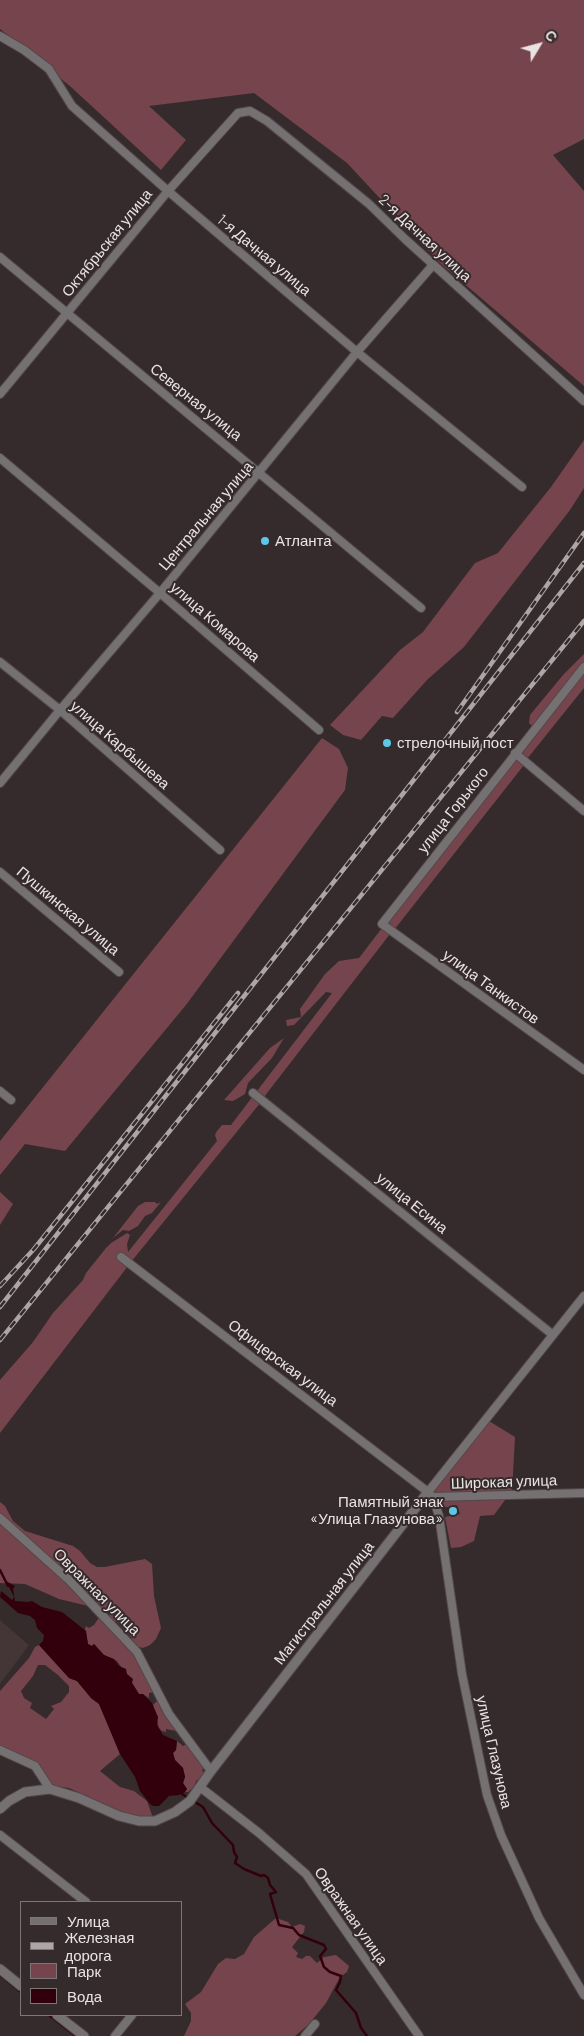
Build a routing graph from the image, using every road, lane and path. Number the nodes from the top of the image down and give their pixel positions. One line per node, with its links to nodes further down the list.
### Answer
1 (0, 36): 3 (street, 1-я Дачная улица)
2 (238, 113): 3 (street, Октябрьская улица); 5 (street, 2-я Дачная улица)
3 (168, 191): 6 (street, Октябрьская улица); 7 (street, 1-я Дачная улица)
4 (0, 257): 6 (street, Северная улица)
5 (433, 265): 7 (street, Центральная улица); 9 (street, 2-я Дачная улица)
6 (67, 314): 8 (street, Октябрьская улица); 11 (street, Северная улица)
7 (357, 352): 11 (street, Центральная улица); 12 (street, 1-я Дачная улица)
8 (0, 394)
9 (584, 401)
10 (0, 458): 13 (street, улица Комарова)
11 (260, 473): 13 (street, Центральная улица); 14 (street, Северная улица)
12 (522, 487)
13 (160, 593): 17 (street, Центральная улица); 18 (street, улица Комарова)
14 (421, 608)
15 (0, 662): 17 (street, улица Карбышева)
16 (584, 667): 19 (street, улица Горького)
17 (60, 710): 20 (street, Центральная улица); 22 (street, улица Карбышева)
18 (319, 730)
19 (515, 753): 21 (street); 24 (street, улица Горького)
20 (0, 783)
21 (584, 811)
22 (220, 850)
23 (0, 872): 25 (street, Пушкинская улица)
24 (382, 924): 26 (street, улица Танкистов)
25 (119, 972)
26 (584, 1070)
27 (0, 1091): 29 (street)
28 (253, 1093): 32 (street, улица Есина)
29 (11, 1100)
30 (121, 1257): 34 (street, Офицерская улица)
31 (584, 1296): 32 (street, Магистральная улица)
32 (553, 1335): 34 (street, Магистральная улица)
33 (584, 1493): 34 (street, Широкая улица)
34 (430, 1495): 37 (street, Магистральная улица); 45 (street, улица Глазунова)
35 (0, 1518): 37 (street, Овражная улица)
36 (0, 1750): 39 (street)
37 (211, 1770): 38 (street, Магистральная улица)
38 (199, 1787): 39 (street, Магистральная улица); 52 (street, Овражная улица)
39 (50, 1789): 40 (street)
40 (0, 1809)
41 (0, 1835): 42 (street)
42 (85, 1901)
43 (0, 1969): 44 (street)
44 (20, 1985)
45 (584, 1995)
46 (58, 2016): 49 (street)
47 (131, 2016): 50 (street)
48 (315, 2024): 51 (street)
49 (84, 2036)
50 (115, 2036)
51 (305, 2036)
52 (419, 2036)

